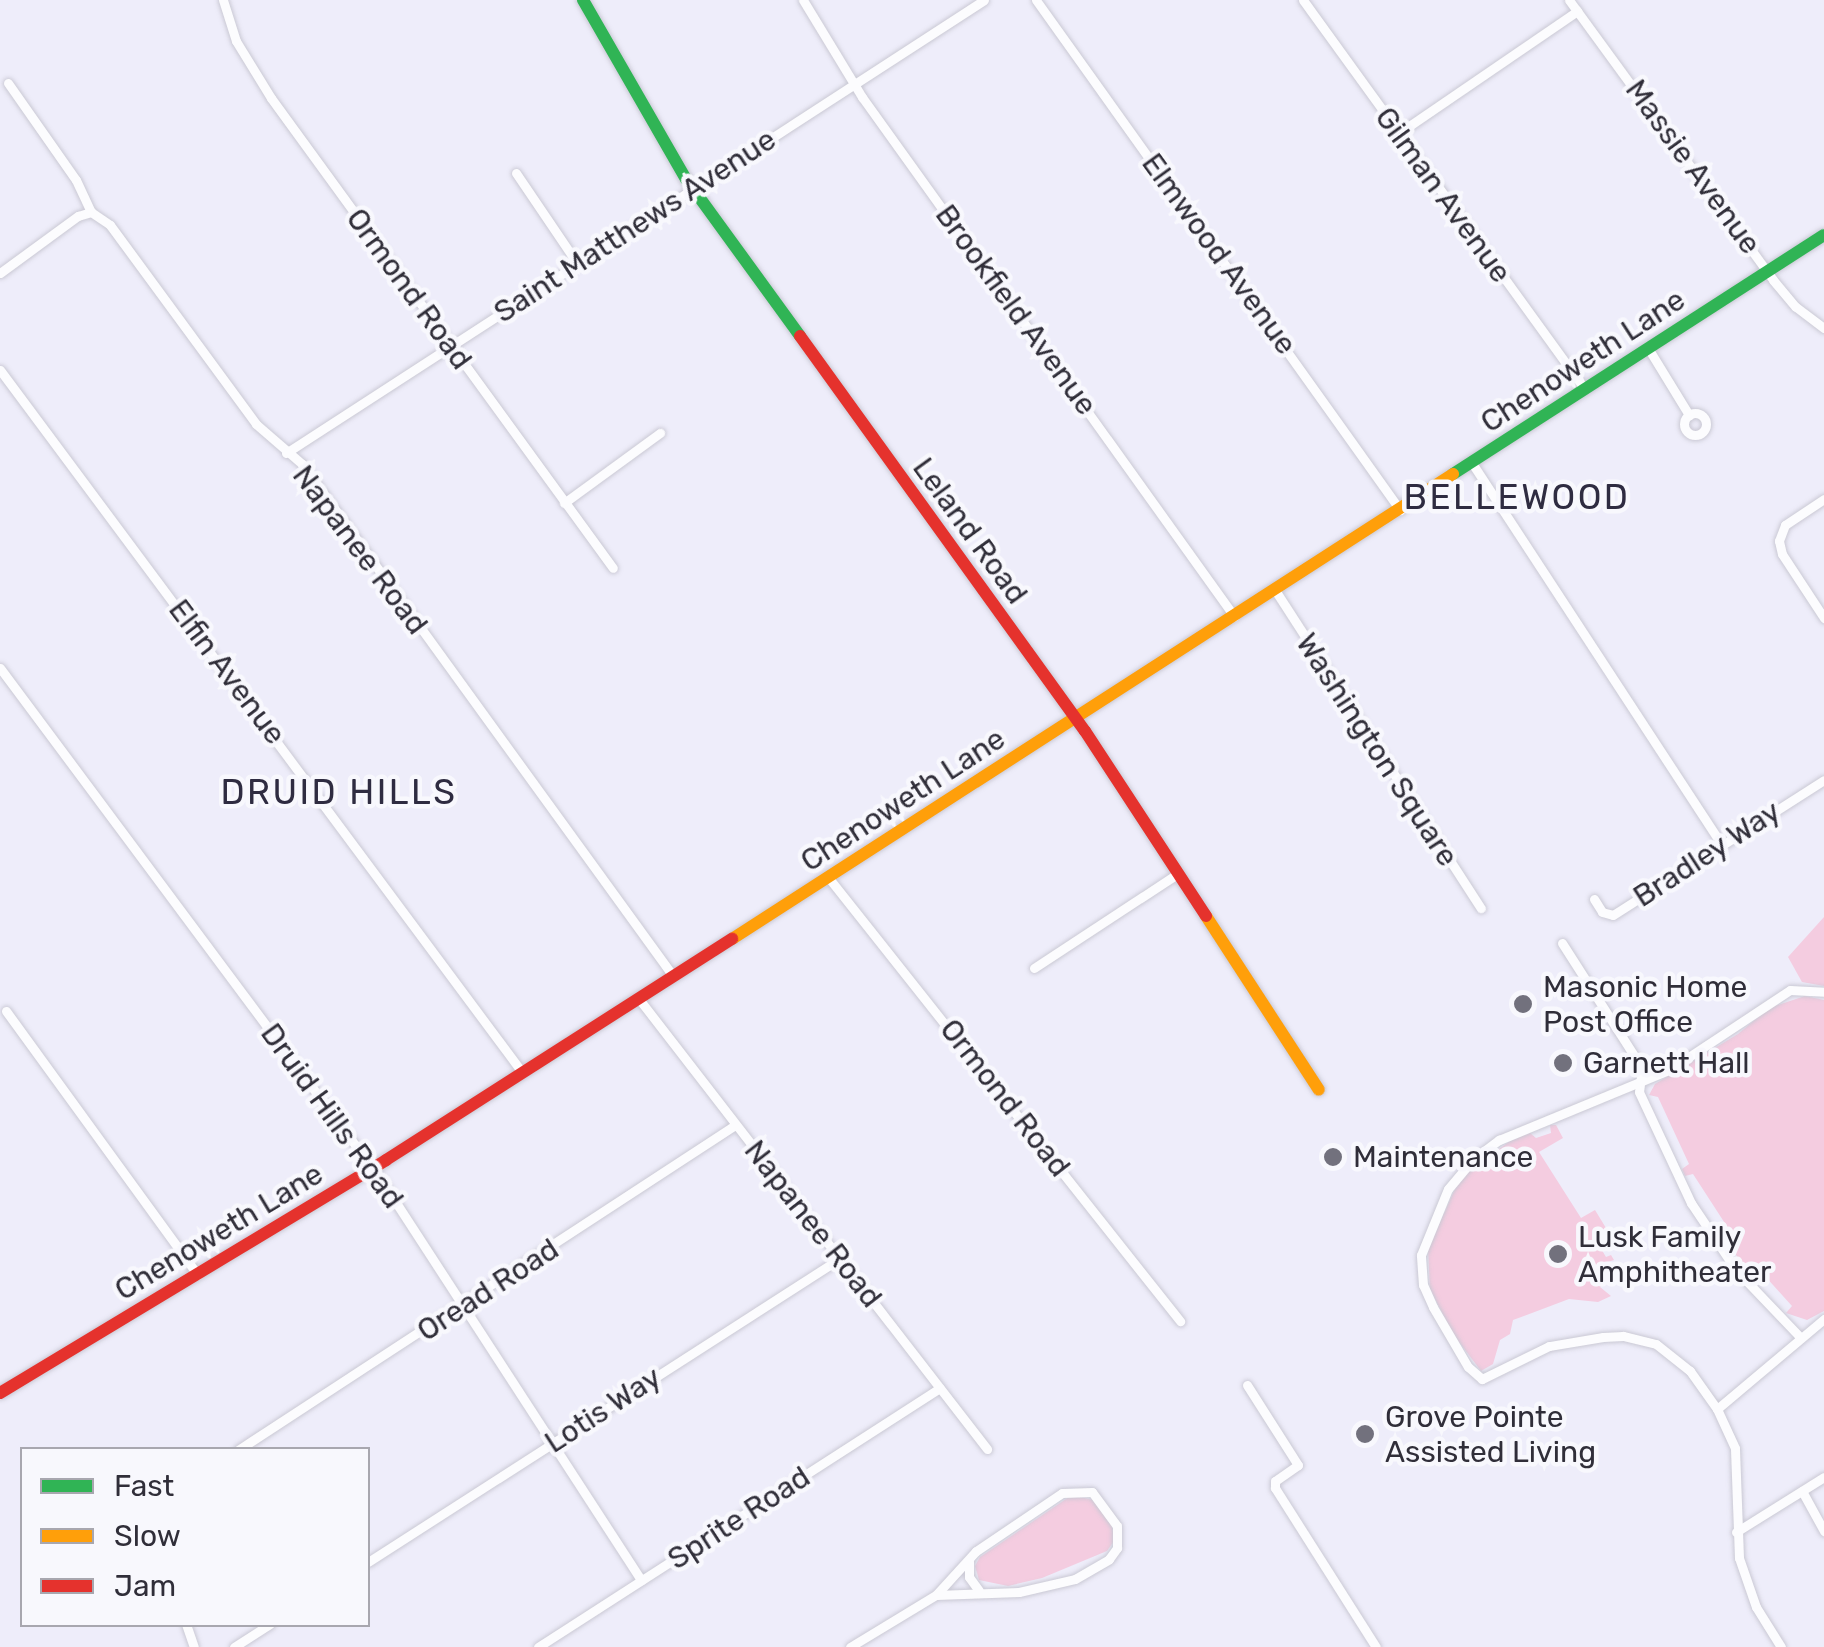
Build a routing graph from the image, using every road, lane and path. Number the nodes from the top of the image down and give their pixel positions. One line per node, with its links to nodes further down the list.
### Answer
1 (223, 0): 20 (street, Ormond Road)
2 (583, 0): 13 (main road, Leland Road)
3 (802, 0): 10 (street, Brookfield Avenue)
4 (984, 0): 10 (street, Saint Matthews Avenue)
5 (1036, 0): 30 (street, Elmwood Avenue)
6 (1303, 0): 11 (street, Gilman Avenue)
7 (1569, 0): 8 (street, Massie Avenue)
8 (1577, 12): 11 (street); 17 (street, Massie Avenue)
9 (8, 83): 14 (street, Napanee Road)
10 (853, 83): 13 (street, Saint Matthews Avenue); 33 (street, Brookfield Avenue)
11 (1398, 133): 23 (street, Gilman Avenue)
12 (516, 173): 16 (street)
13 (692, 188): 16 (street, Saint Matthews Avenue); 36 (main road, Leland Road)
14 (91, 212): 18 (street); 26 (street, Napanee Road)
15 (1824, 235): 17 (main road, Chenoweth Lane)
16 (578, 263): 20 (street, Saint Matthews Avenue)
17 (1768, 272): 19 (street, Massie Avenue); 21 (main road, Chenoweth Lane)
18 (0, 273)
19 (1824, 328)
20 (451, 347): 26 (street, Saint Matthews Avenue); 29 (street, Ormond Road)
21 (1648, 348): 23 (main road, Chenoweth Lane); 24 (street)
22 (0, 370): 49 (street, Elfin Avenue)
23 (1585, 390): 27 (main road, Chenoweth Lane)
24 (1689, 415)
25 (660, 433): 29 (street)
26 (286, 453): 45 (street, Napanee Road)
27 (1472, 463): 30 (main road, Chenoweth Lane); 38 (street)
28 (1824, 499): 34 (street)
29 (564, 503): 31 (street, Ormond Road)
30 (1400, 510): 32 (main road, Chenoweth Lane)
31 (613, 568)
32 (1275, 590): 33 (main road, Chenoweth Lane); 42 (street, Washington Square)
33 (1234, 616): 36 (main road, Chenoweth Lane)
34 (1824, 618)
35 (0, 668): 53 (street, Druid Hills Road)
36 (1075, 719): 39 (main road, Leland Road); 40 (main road, Chenoweth Lane)
37 (1824, 780): 41 (street, Bradley Way)
38 (1716, 836)
39 (1177, 874): 44 (street); 51 (main road, Leland Road)
40 (828, 877): 45 (main road, Chenoweth Lane); 58 (street, Ormond Road)
41 (1594, 898)
42 (1481, 908)
43 (1562, 943): 50 (street)
44 (1034, 968)
45 (673, 976): 47 (main road, Chenoweth Lane)
46 (1824, 992): 50 (street)
47 (640, 999): 49 (main road, Chenoweth Lane); 52 (street, Napanee Road)
48 (6, 1011): 55 (street)
49 (522, 1072): 53 (main road, Chenoweth Lane)
50 (1641, 1083): 59 (street); 63 (street)
51 (1319, 1090)
52 (735, 1126): 54 (street, Napanee Road); 56 (street, Oread Road)
53 (372, 1168): 55 (main road, Chenoweth Lane); 56 (street, Druid Hills Road)
54 (839, 1258): 61 (street, Napanee Road); 64 (street, Lotis Way)
55 (198, 1275): 62 (main road, Chenoweth Lane)
56 (463, 1306): 64 (street, Druid Hills Road); 65 (street, Oread Road)
57 (1824, 1320): 59 (street)
58 (1180, 1321)
59 (1800, 1338): 63 (street)
60 (1247, 1385): 81 (street)
61 (940, 1388): 66 (street, Napanee Road); 73 (street, Sprite Road)
62 (0, 1393)
63 (1718, 1409): 70 (street)
64 (551, 1444): 72 (street, Lotis Way); 73 (street, Druid Hills Road)
65 (243, 1447)
66 (987, 1449)
67 (1824, 1477): 68 (street)
68 (1802, 1491): 69 (street); 70 (street)
69 (1824, 1531)
70 (1736, 1532): 82 (street)
71 (969, 1558): 74 (street); 74 (street); 75 (street)
72 (370, 1561)
73 (641, 1580): 79 (street, Sprite Road)
74 (980, 1591): 75 (street)
75 (936, 1595): 77 (street)
76 (265, 1627): 78 (street)
77 (867, 1642): 80 (street)
78 (234, 1647)
79 (538, 1647)
80 (850, 1647)
81 (1376, 1647)
82 (1781, 1647)

